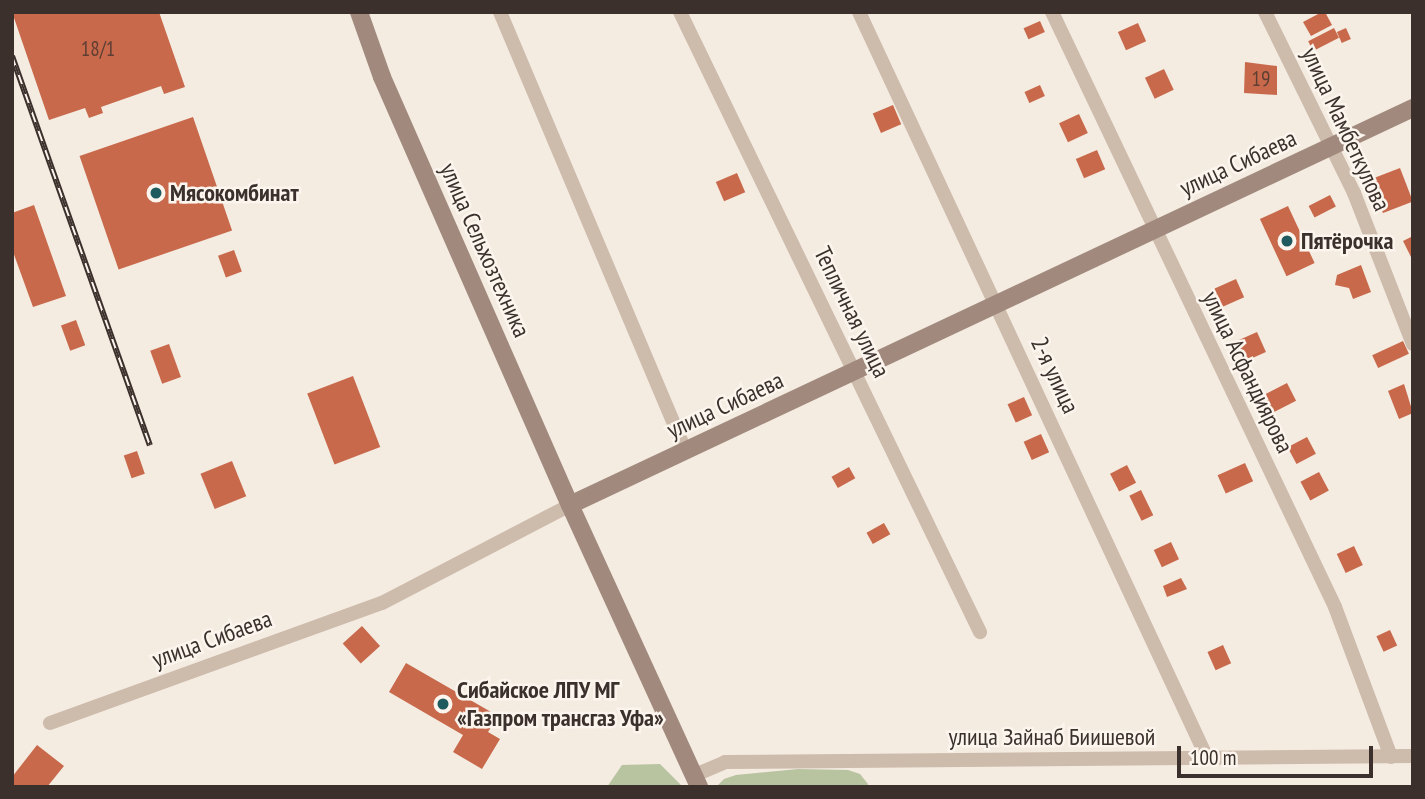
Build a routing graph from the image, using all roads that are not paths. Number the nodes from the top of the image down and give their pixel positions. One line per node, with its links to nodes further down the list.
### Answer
1 (359, 12): 14 (main road, улица Сельхозтехника)
2 (500, 12): 13 (street)
3 (680, 12): 12 (street, Тепличная улица)
4 (859, 12): 10 (street, 2-я улица)
5 (1052, 12): 9 (street, улица Асфандиярова)
6 (1265, 12): 8 (street, улица Мамбеткулова)
7 (1413, 108): 8 (main road, улица Сибаева)
8 (1331, 147): 9 (main road, улица Сибаева); 11 (street, улица Мамбеткулова)
9 (1154, 230): 10 (main road, улица Сибаева); 18 (street, улица Асфандиярова)
10 (998, 305): 12 (main road, улица Сибаева); 19 (street, 2-я улица)
11 (1413, 344)
12 (855, 371): 13 (main road, улица Сибаева); 15 (street, Тепличная улица)
13 (685, 451): 14 (main road, улица Сибаева)
14 (570, 505): 16 (street, улица Сибаева); 20 (main road, улица Сельхозтехника)
15 (981, 632)
16 (50, 723)
17 (1413, 756): 18 (street, улица Зайнаб Биишевой)
18 (1391, 757): 19 (street, улица Зайнаб Биишевой)
19 (1207, 758): 20 (street, улица Зайнаб Биишевой)
20 (697, 781)

